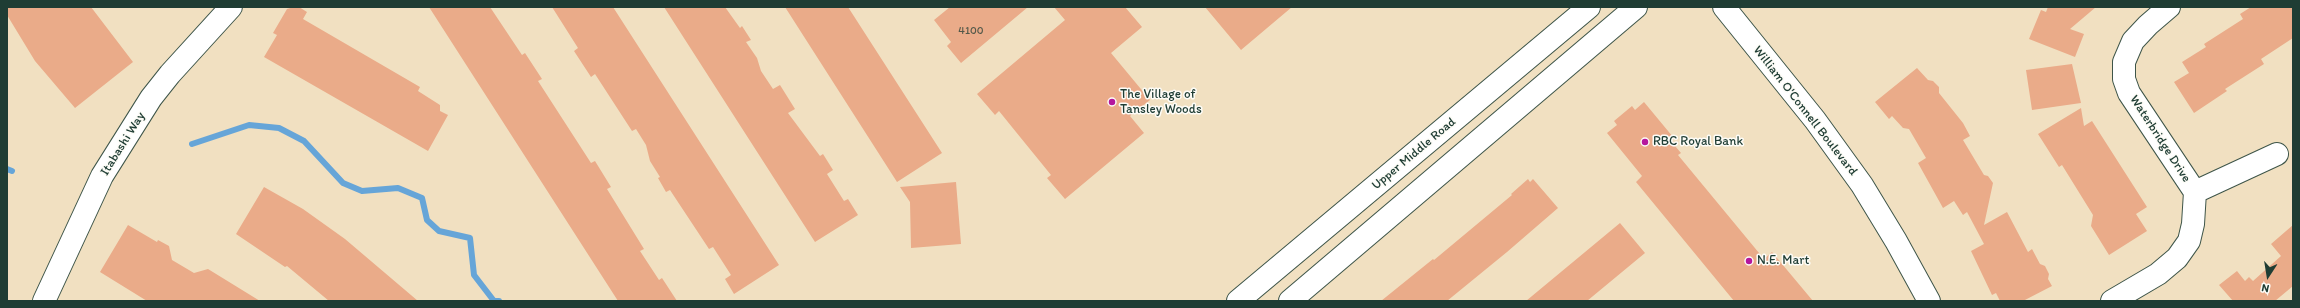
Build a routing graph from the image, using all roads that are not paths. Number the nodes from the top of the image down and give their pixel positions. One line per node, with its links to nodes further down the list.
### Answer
1 (231, 7): 8 (street, Itabashi Way)
2 (1589, 7): 9 (street, Upper Middle Road)
3 (1636, 7): 10 (street)
4 (1724, 7): 11 (street, William O'Connell Boulevard)
5 (2169, 7): 7 (street, Waterbridge Drive)
6 (2277, 154): 7 (street, Waterbridge Drive)
7 (2195, 192): 12 (street, Waterbridge Drive)
8 (44, 301)
9 (1238, 301)
10 (1290, 301)
11 (1928, 301)
12 (2112, 301)

